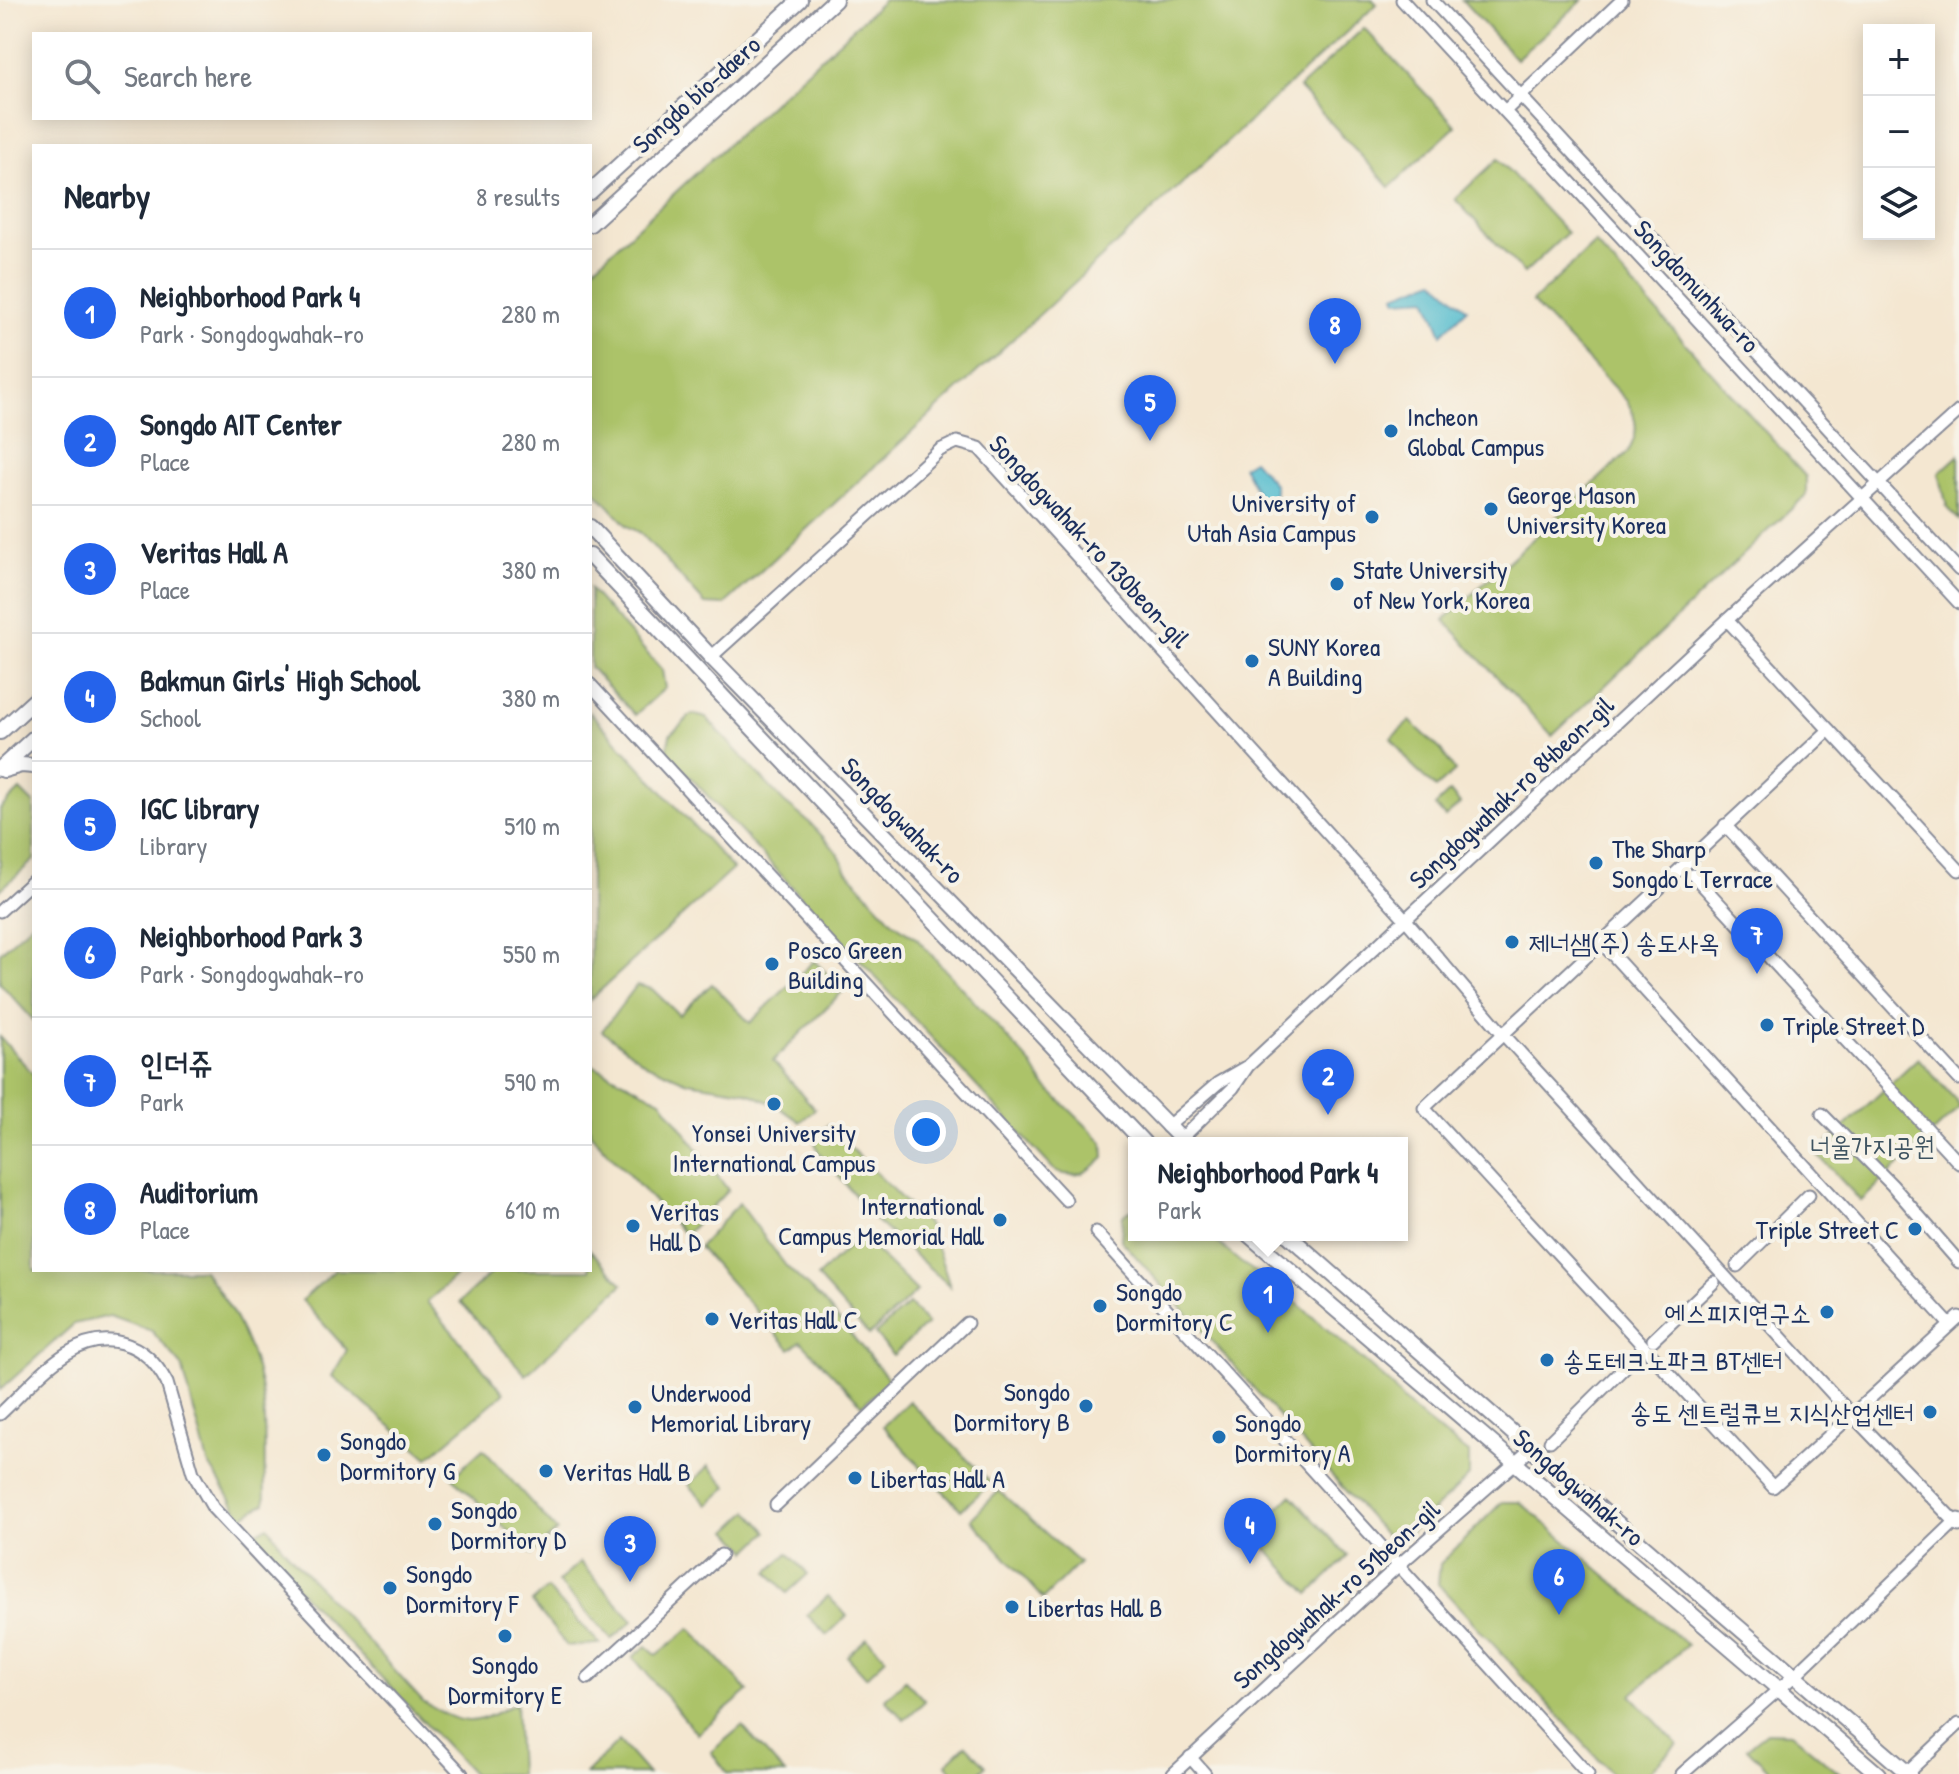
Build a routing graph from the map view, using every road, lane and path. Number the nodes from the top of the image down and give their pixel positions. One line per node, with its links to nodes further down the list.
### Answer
1 (800, 0): 8 (main road, Songdo bio-daero)
2 (835, 0): 9 (main road, Songdo bio-daero)
3 (1402, 0): 7 (street, Songdomunhwa-ro)
4 (1432, 0): 6 (street, Songdomunhwa-ro)
5 (1622, 0): 6 (street)
6 (1522, 95): 7 (street); 11 (street, Songdomunhwa-ro)
7 (1505, 111): 12 (street, Songdomunhwa-ro)
8 (592, 190)
9 (592, 222)
10 (1959, 411): 11 (street, Songdogwahak-ro 84beon-gil)
11 (1879, 484): 12 (street, Songdogwahak-ro 84beon-gil); 15 (street, Songdomunhwa-ro)
12 (1863, 498): 16 (street, Songdomunhwa-ro); 17 (street, Songdogwahak-ro 84beon-gil)
13 (592, 529): 18 (main road, Songdogwahak-ro)
14 (592, 558): 38 (main road, Songdogwahak-ro)
15 (1959, 570)
16 (1959, 603)
17 (1727, 620): 21 (street); 31 (street, Songdogwahak-ro 84beon-gil)
18 (711, 657): 31 (street, Songdogwahak-ro 130beon-gil); 37 (main road, Songdogwahak-ro)
19 (592, 686): 43 (street)
20 (32, 703): 22 (main road)
21 (1829, 730): 26 (street); 27 (street)
22 (0, 732)
23 (32, 740): 25 (main road)
24 (32, 766): 25 (main road)
25 (0, 771)
26 (1725, 825): 32 (street); 35 (street)
27 (1959, 870)
28 (1693, 875): 41 (street)
29 (32, 882): 30 (street)
30 (0, 911)
31 (1406, 920): 33 (street, Songdogwahak-ro 130beon-gil); 34 (street, Songdogwahak-ro 84beon-gil)
32 (1601, 942): 33 (street); 50 (street)
33 (1503, 1034): 55 (street, Songdogwahak-ro 130beon-gil); 55 (street)
34 (1248, 1066): 37 (street); 40 (street, Songdogwahak-ro 84beon-gil)
35 (1959, 1079)
36 (1822, 1114): 47 (street)
37 (1167, 1127): 39 (main road, Songdogwahak-ro)
38 (1138, 1137)
39 (1178, 1137)
40 (1187, 1137)
41 (1959, 1163)
42 (1809, 1195): 48 (street)
43 (1066, 1200)
44 (1096, 1232): 62 (street)
45 (1256, 1241): 58 (main road, Songdogwahak-ro)
46 (1295, 1241): 57 (main road, Songdogwahak-ro)
47 (1959, 1262)
48 (1737, 1266)
49 (1714, 1282): 52 (street)
50 (1954, 1321): 55 (street)
51 (967, 1323): 59 (street)
52 (1653, 1340)
53 (1634, 1358): 56 (street)
54 (0, 1414): 69 (street)
55 (1851, 1414): 60 (street, Songdogwahak-ro 130beon-gil)
56 (1550, 1441)
57 (1531, 1449): 58 (street, Songdogwahak-ro 51beon-gil); 63 (main road, Songdogwahak-ro)
58 (1515, 1463): 62 (street, Songdogwahak-ro 51beon-gil); 65 (main road, Songdogwahak-ro)
59 (776, 1505)
60 (1958, 1522): 63 (street)
61 (721, 1555): 64 (street)
62 (1400, 1564): 67 (street, Songdogwahak-ro 51beon-gil); 72 (street)
63 (1794, 1676): 65 (street); 68 (main road, Songdogwahak-ro)
64 (588, 1678)
65 (1778, 1690): 73 (street); 74 (main road, Songdogwahak-ro)
66 (1959, 1724): 68 (street)
67 (1190, 1757): 70 (street, Songdogwahak-ro 51beon-gil); 71 (street)
68 (1908, 1773)
69 (462, 1774)
70 (1173, 1774)
71 (1205, 1774)
72 (1588, 1774)
73 (1682, 1774)
74 (1878, 1774)

